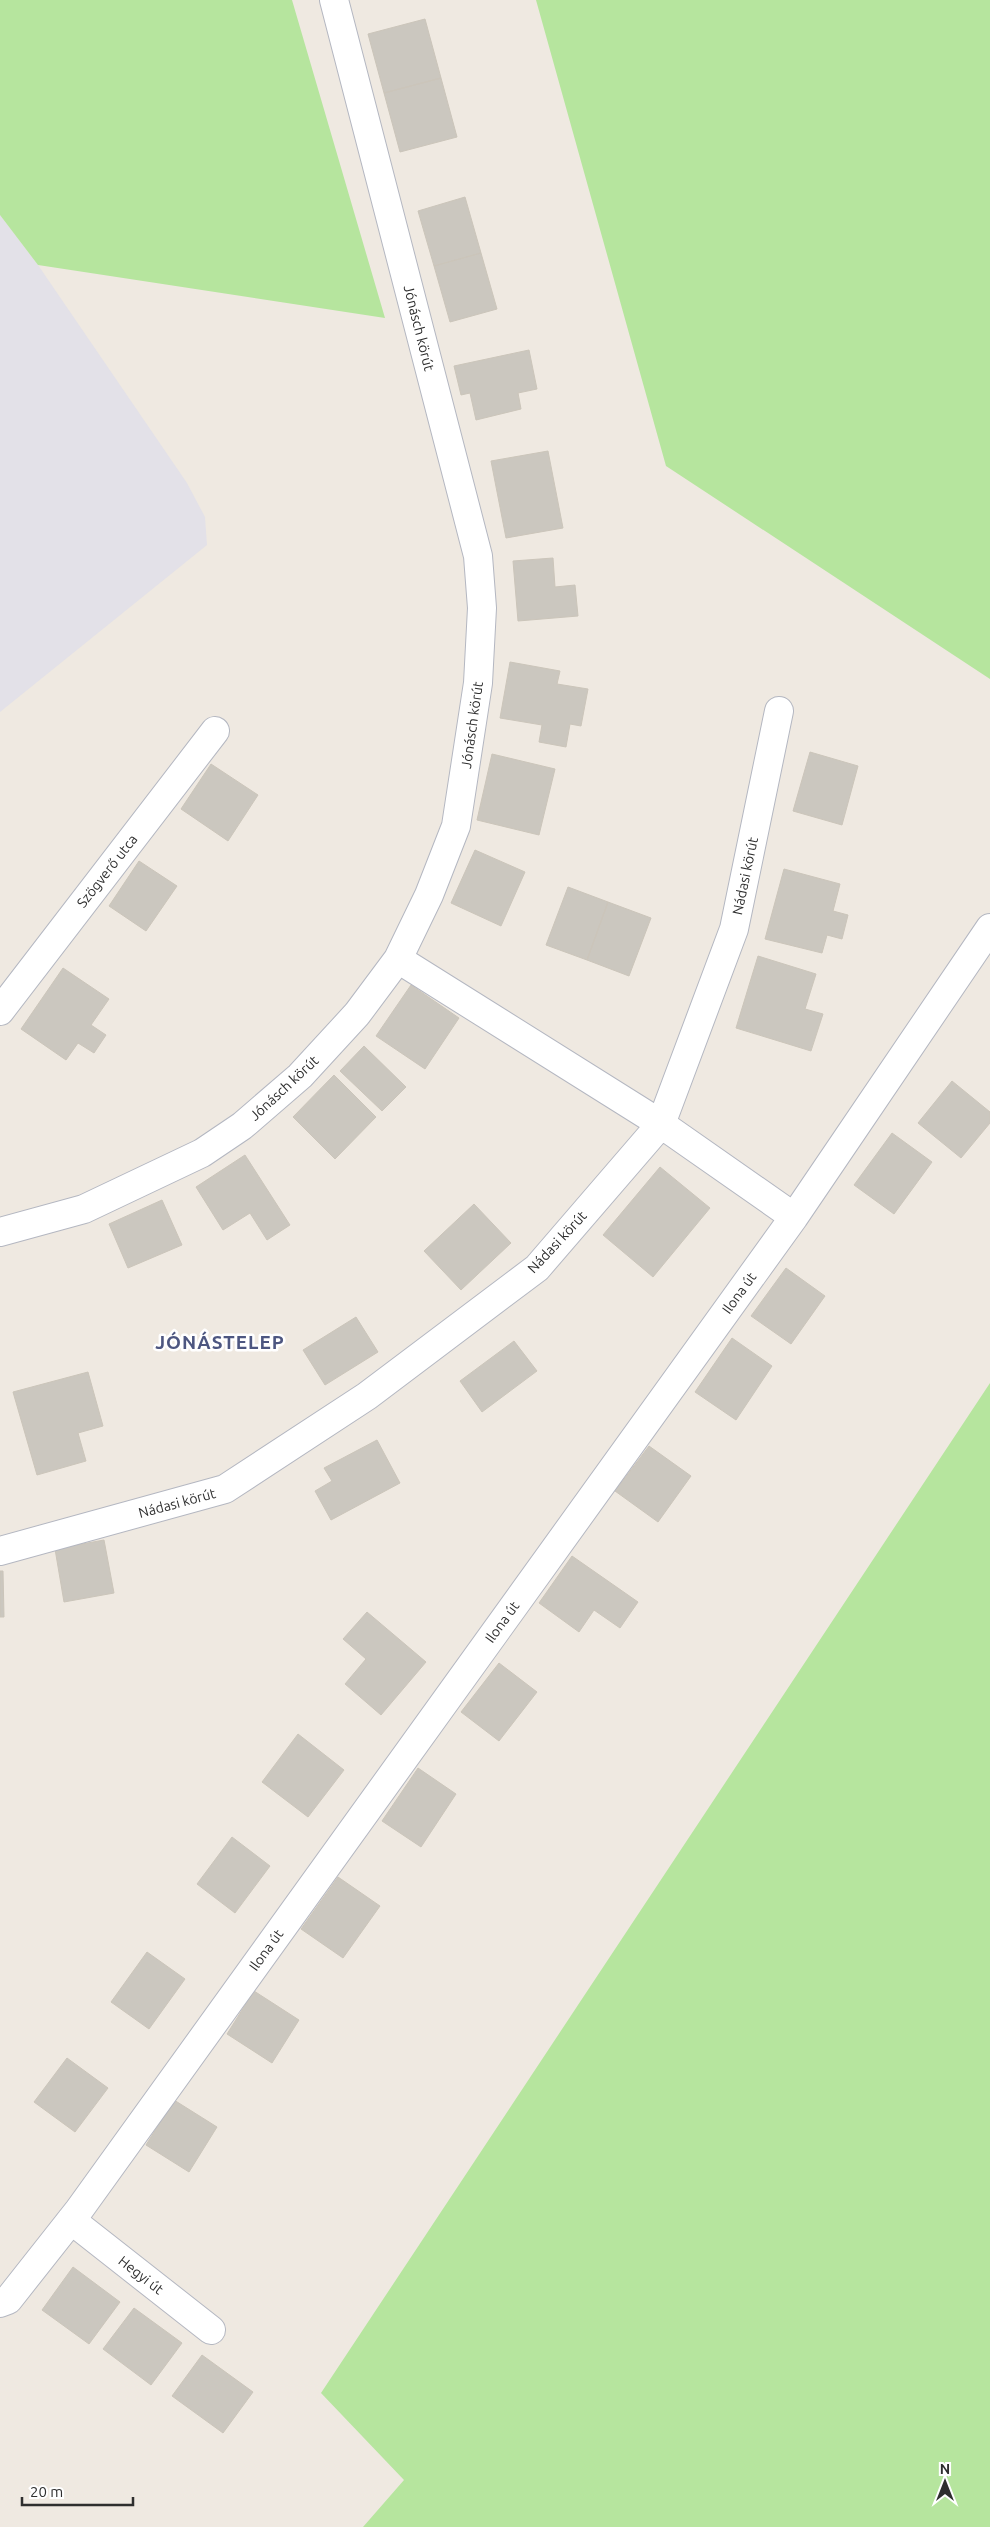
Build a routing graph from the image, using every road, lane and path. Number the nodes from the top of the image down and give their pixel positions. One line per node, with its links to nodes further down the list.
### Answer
1 (334, 0): 5 (street, Jónásch körút)
2 (780, 712): 7 (street, Nádasi körút)
3 (215, 731): 6 (street, Szögverő utca)
4 (990, 928): 8 (street, Ilona út)
5 (398, 959): 7 (street); 9 (street, Jónásch körút)
6 (0, 1011)
7 (661, 1124): 8 (street); 10 (street, Nádasi körút)
8 (794, 1217): 11 (street, Ilona út)
9 (0, 1232)
10 (0, 1551)
11 (71, 2220): 12 (street, Ilona út); 13 (street, Hegyi út)
12 (0, 2303)
13 (210, 2330)

